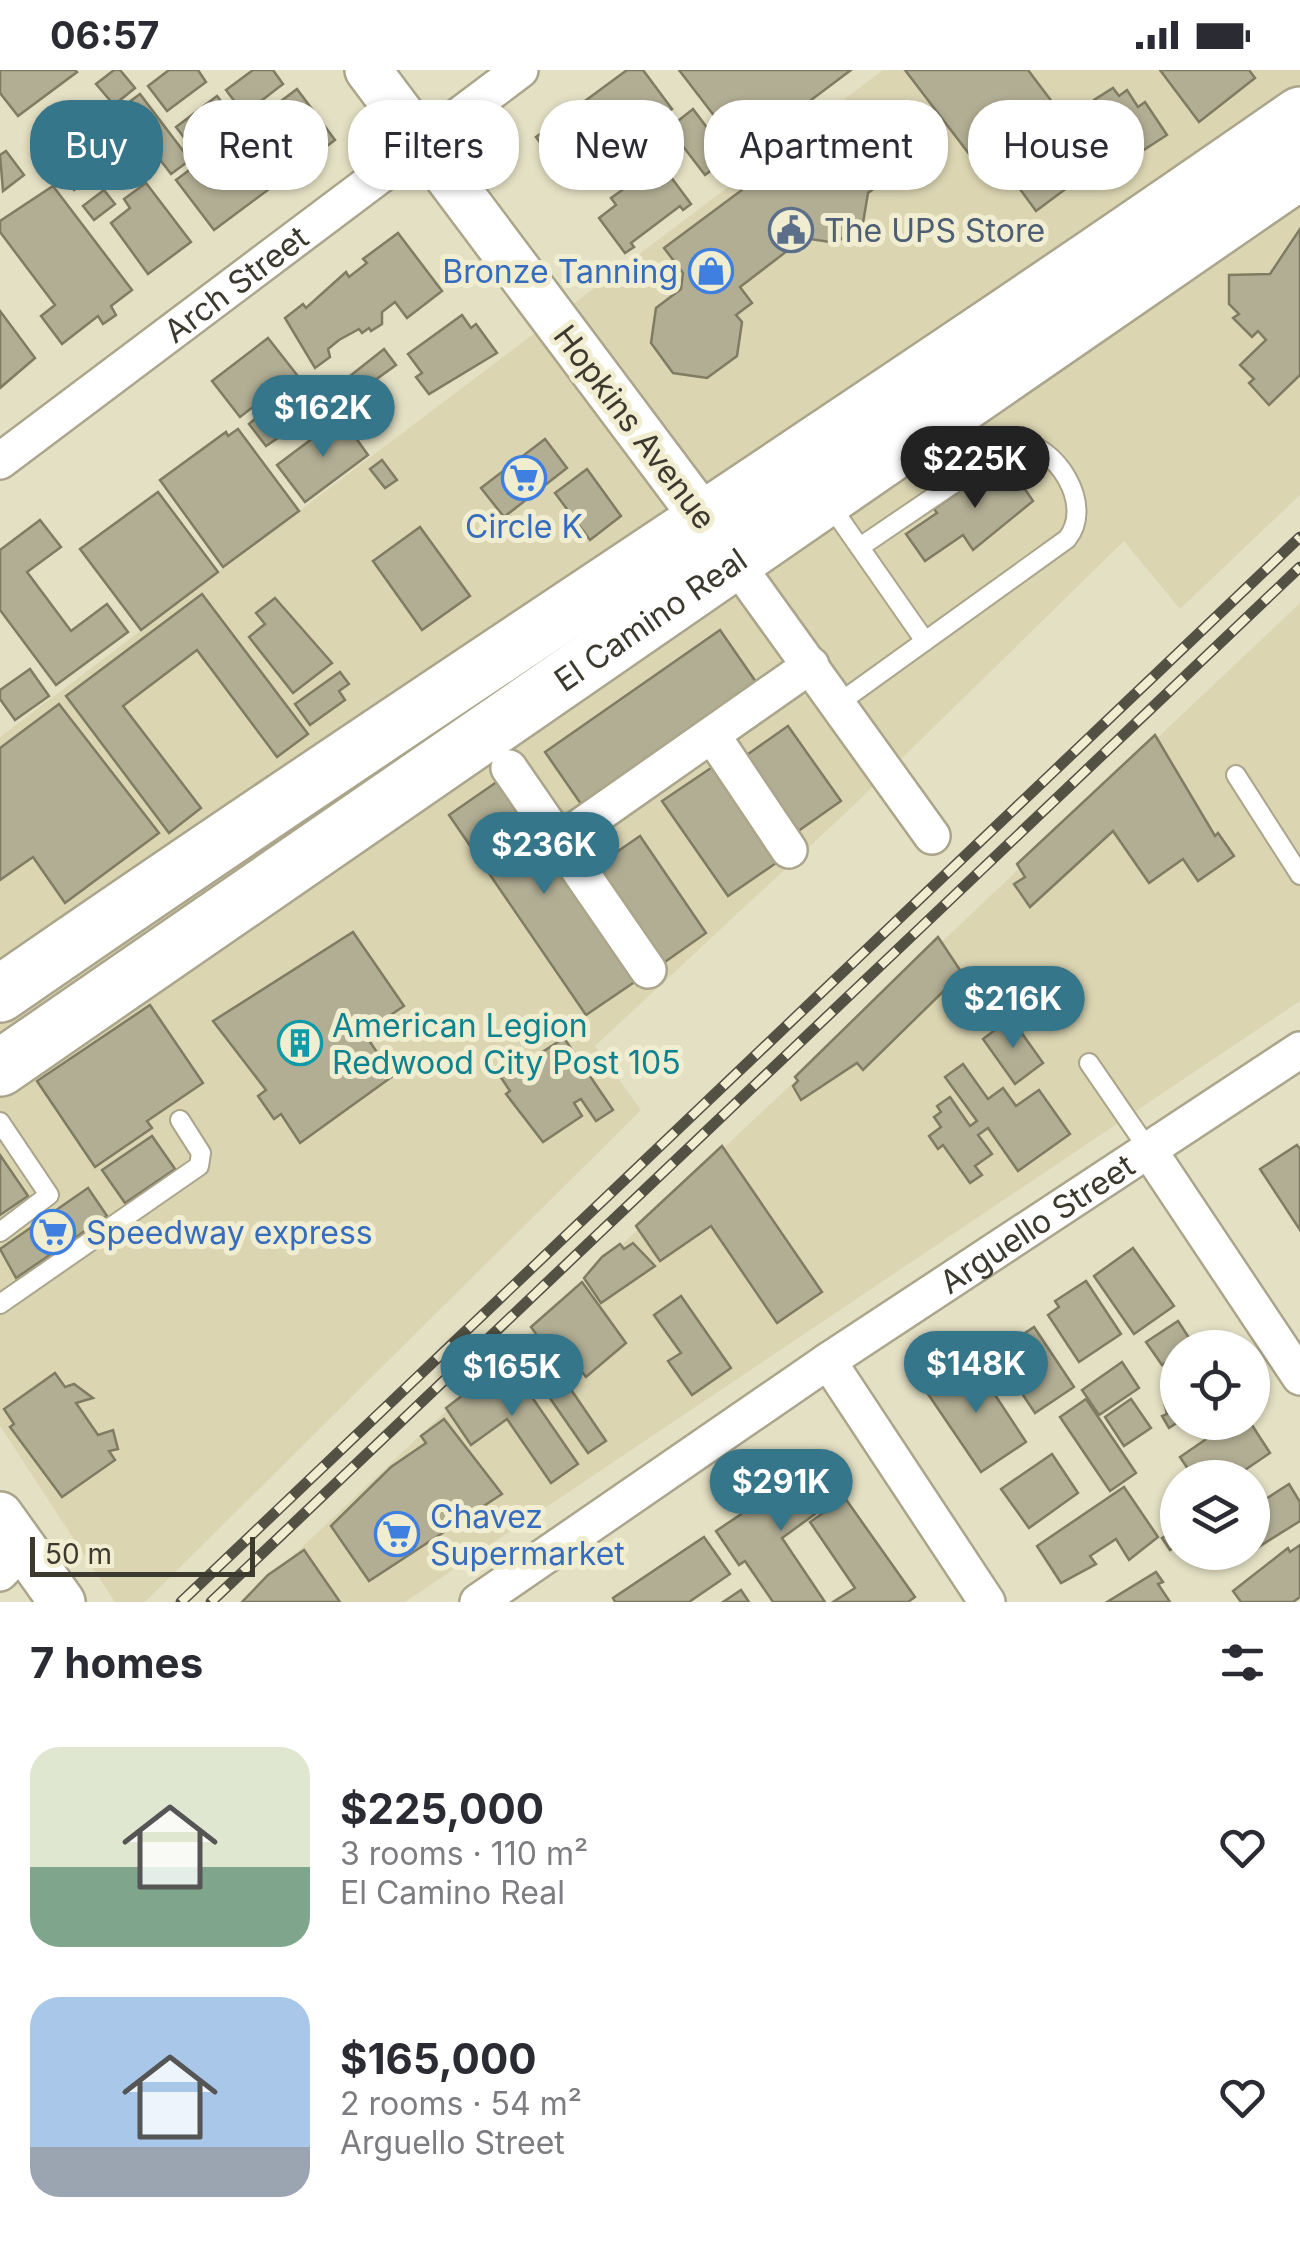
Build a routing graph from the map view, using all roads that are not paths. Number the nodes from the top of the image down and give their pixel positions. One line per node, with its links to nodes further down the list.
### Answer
1 (368, 70): 3 (street, Hopkins Avenue)
2 (520, 70): 4 (street, Arch Street)
3 (391, 100)
4 (481, 100)
5 (1300, 115): 11 (main road, El Camino Real)
6 (1300, 171): 10 (main road, El Camino Real)
7 (362, 190): 9 (street, Arch Street)
8 (458, 190): 11 (street, Hopkins Avenue)
9 (0, 461)
10 (826, 499): 11 (main road, El Camino Real); 12 (lane)
11 (720, 541): 14 (street, Hopkins Avenue); 24 (main road, El Camino Real); 27 (main road, El Camino Real)
12 (860, 548): 13 (lane); 13 (lane)
13 (924, 641): 15 (lane)
14 (811, 665): 15 (street, Hopkins Avenue); 16 (street)
15 (839, 703): 19 (street, Hopkins Avenue)
16 (712, 735): 20 (street); 21 (street)
17 (510, 768): 20 (street)
18 (1236, 775): 22 (lane)
19 (932, 836)
20 (560, 841): 23 (street)
21 (788, 850)
22 (1300, 874)
23 (648, 970)
24 (0, 994)
25 (1300, 1050): 30 (street, Arguello Street)
26 (1090, 1063): 30 (lane)
27 (0, 1068)
28 (180, 1120): 32 (lane)
29 (0, 1122): 31 (lane)
30 (1148, 1149): 33 (street, Arguello Street); 34 (street)
31 (0, 1232)
32 (0, 1304)
33 (828, 1361): 36 (street, Arguello Street); 39 (street)
34 (1300, 1377)
35 (8, 1546): 37 (street)
36 (519, 1591): 38 (street, Arguello Street)
37 (62, 1602)
38 (478, 1602)
39 (987, 1602)

